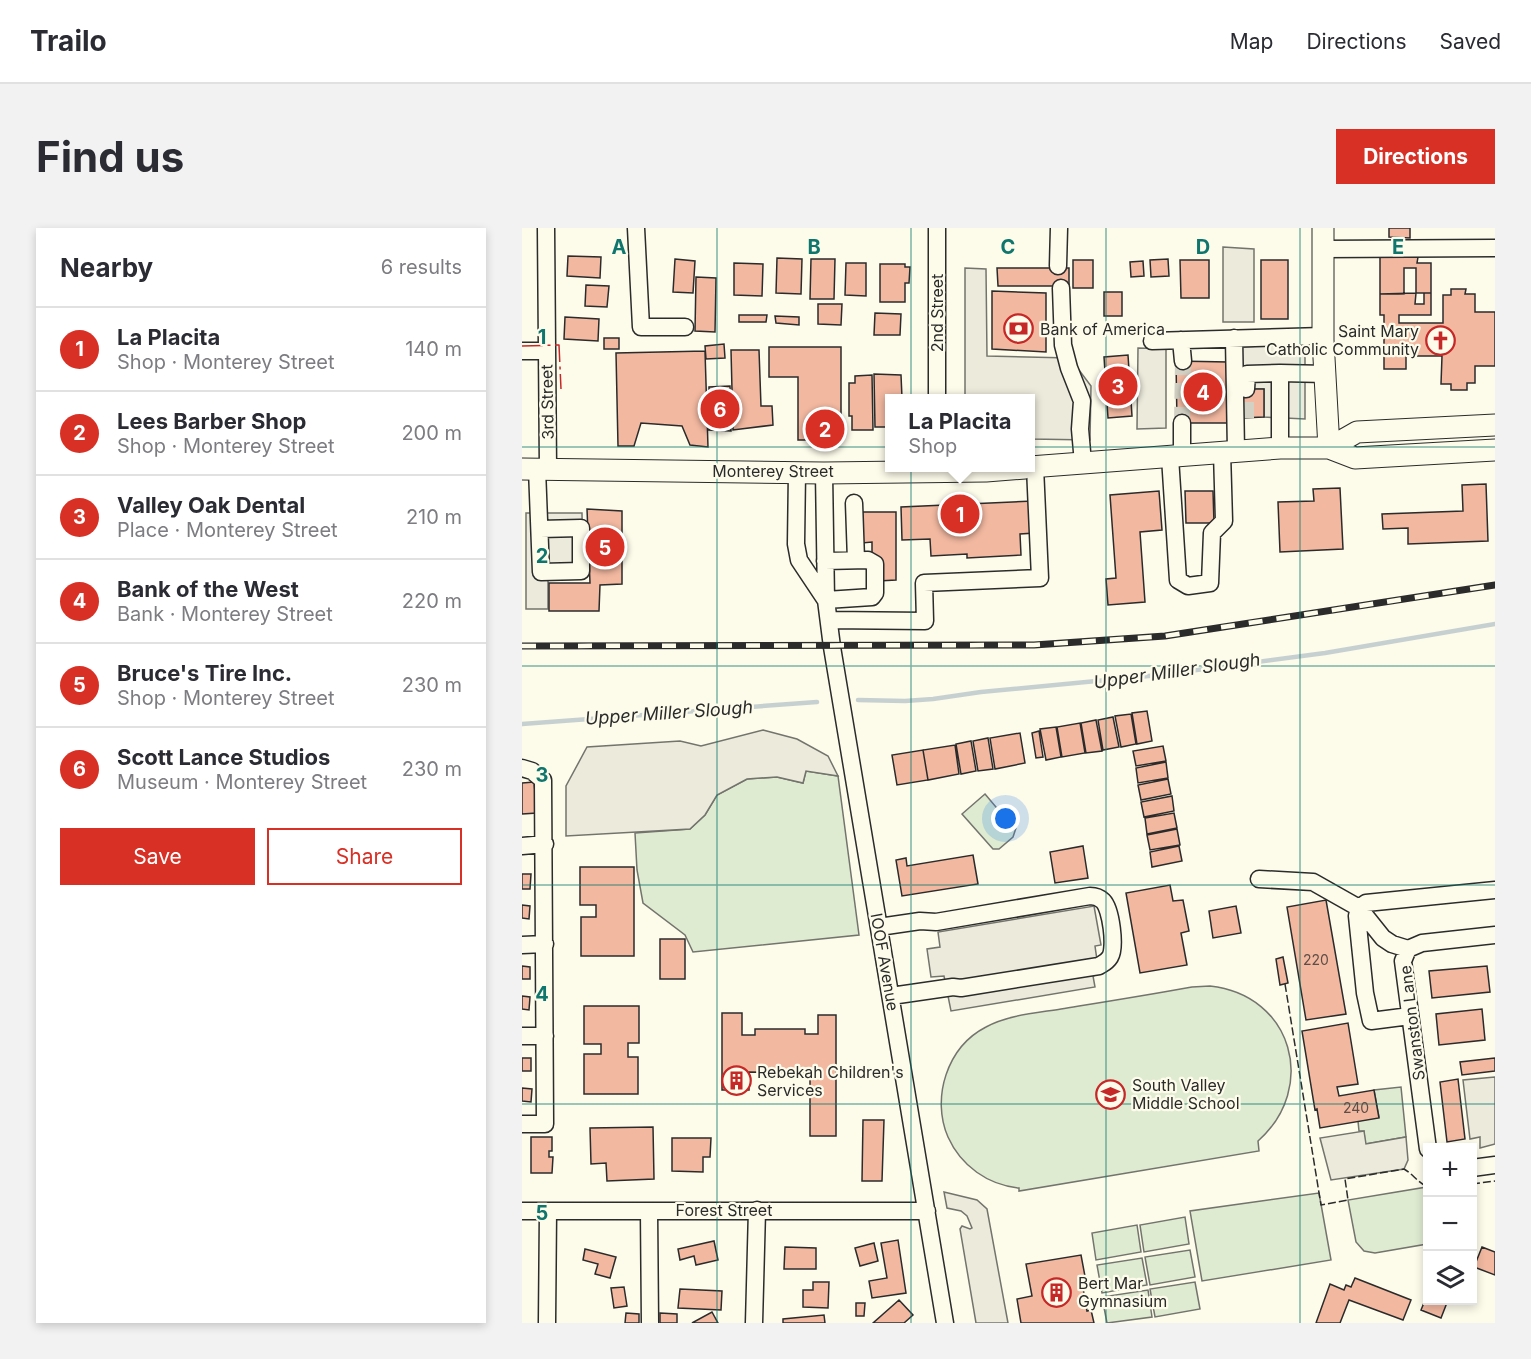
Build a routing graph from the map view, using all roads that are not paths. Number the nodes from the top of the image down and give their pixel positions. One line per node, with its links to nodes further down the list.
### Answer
1 (546, 228): 16 (street, 3rd Street)
2 (636, 228): 10 (street)
3 (937, 228): 21 (street, 2nd Street)
4 (1059, 228): 8 (street)
5 (1323, 228): 7 (main road)
6 (1495, 248): 7 (street)
7 (1323, 249): 11 (main road)
8 (1058, 266)
9 (1061, 288): 31 (street)
10 (685, 327)
11 (1323, 336): 12 (street); 19 (main road)
12 (1234, 338): 13 (street); 29 (street)
13 (1181, 340): 14 (street); 17 (street)
14 (1152, 341)
15 (522, 351): 16 (street)
16 (546, 351): 33 (street, 3rd Street)
17 (1183, 361)
18 (1280, 373): 19 (street); 20 (street); 26 (street)
19 (1326, 374): 27 (main road)
20 (1246, 389)
21 (937, 394)
22 (1495, 411): 25 (street)
23 (1246, 418): 29 (street)
24 (1182, 423): 30 (street)
25 (1486, 425): 27 (main road, Monterey Street)
26 (1280, 448): 27 (main road, Monterey Street); 29 (main road, Monterey Street)
27 (1329, 448): 28 (main road, Monterey Street)
28 (1495, 450)
29 (1235, 451): 30 (main road, Monterey Street); 30 (street)
30 (1176, 456): 31 (main road, Monterey Street)
31 (1083, 463): 32 (main road, Monterey Street)
32 (1035, 467)
33 (536, 469): 35 (main road, Monterey Street); 39 (street, 3rd Street)
34 (885, 470): 36 (main road, Monterey Street)
35 (797, 472): 36 (main road, Monterey Street); 42 (street, IOOF Avenue)
36 (824, 472): 41 (street, IOOF Avenue)
37 (1030, 472): 43 (street)
38 (854, 503): 40 (street)
39 (540, 529)
40 (856, 560): 41 (street); 42 (street)
41 (825, 561): 42 (street, IOOF Avenue)
42 (826, 600): 43 (street, IOOF Avenue)
43 (829, 620): 50 (street, IOOF Avenue)
44 (522, 768): 45 (street)
45 (545, 844): 46 (street); 52 (street)
46 (522, 846)
47 (1258, 879): 49 (street)
48 (1495, 890): 49 (street)
49 (1359, 908): 54 (street); 56 (street)
50 (879, 927): 55 (street, IOOF Avenue); 55 (street)
51 (1495, 935): 54 (street, Swanston Lane)
52 (545, 944): 53 (street); 58 (street)
53 (522, 945)
54 (1408, 949): 56 (street, Swanston Lane)
55 (891, 996): 67 (street, IOOF Avenue)
56 (1410, 1016): 60 (street, Swanston Lane)
57 (522, 1036): 58 (street)
58 (545, 1036): 59 (street)
59 (522, 1124)
60 (1427, 1143)
61 (1495, 1165): 62 (street)
62 (1477, 1167)
63 (757, 1210): 66 (street, Forest Street); 67 (street, Forest Street); 70 (street)
64 (522, 1211): 65 (street, Forest Street)
65 (548, 1211): 66 (street, Forest Street); 68 (street)
66 (649, 1211): 69 (street)
67 (927, 1211): 71 (street, IOOF Avenue)
68 (547, 1323)
69 (650, 1323)
70 (754, 1323)
71 (945, 1323)

